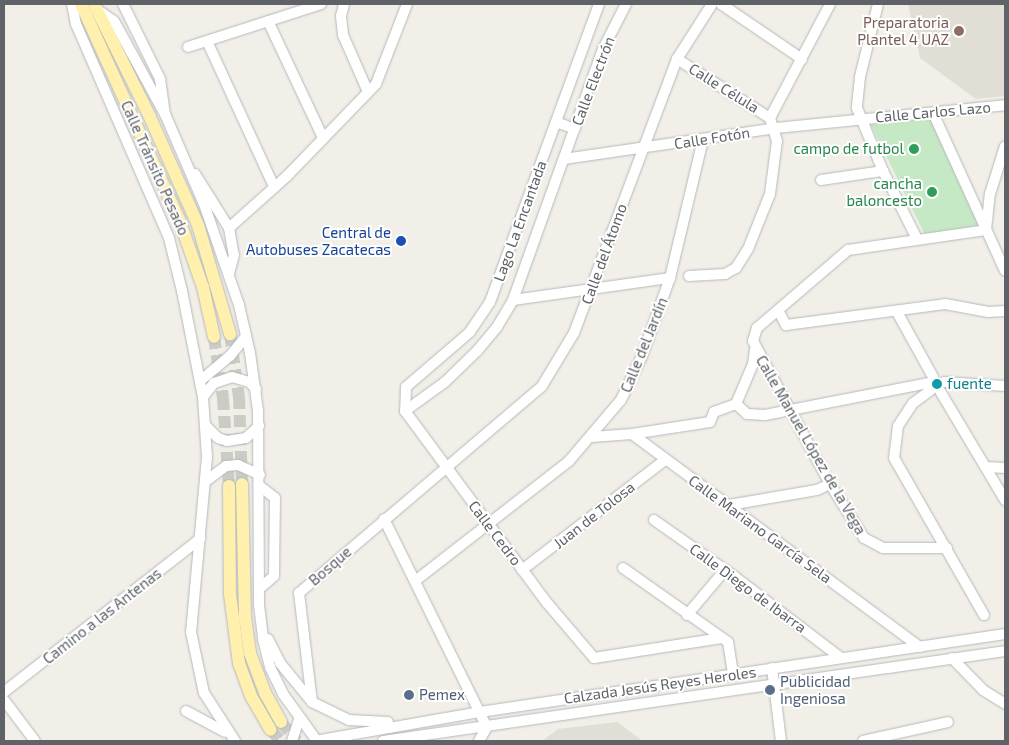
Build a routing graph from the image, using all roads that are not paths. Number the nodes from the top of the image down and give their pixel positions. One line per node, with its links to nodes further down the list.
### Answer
1 (72, 4): 53 (street)
2 (81, 4): 51 (main road, Calle Tránsito Pesado)
3 (123, 4): 21 (street)
4 (321, 4): 14 (street)
5 (344, 4): 19 (street)
6 (408, 4): 19 (street)
7 (599, 4): 25 (street, Lago La Encantada)
8 (626, 4): 27 (street, Calle Electrón)
9 (712, 4): 17 (street, Calle del Átomo)
10 (721, 4): 18 (street)
11 (830, 4): 18 (street)
12 (878, 4): 24 (street)
13 (95, 6): 21 (street); 49 (main road, Calle Tránsito Pesado)
14 (268, 21): 15 (street); 28 (street)
15 (207, 41): 16 (street); 36 (street)
16 (188, 47)
17 (677, 59): 23 (street, Calle Célula); 31 (street, Calle del Átomo)
18 (802, 59): 23 (street)
19 (368, 92): 28 (street)
20 (1005, 105): 22 (street, Calle Carlos Lazo)
21 (165, 114): 32 (street)
22 (934, 115): 24 (street, Calle Carlos Lazo); 38 (street)
23 (770, 118): 26 (street)
24 (860, 119): 26 (street, Calle Fotón); 34 (street)
25 (556, 122): 27 (street); 60 (street, Lago La Encantada)
26 (776, 128): 29 (street, Calle Fotón); 42 (street)
27 (575, 129): 33 (street, Calle Electrón)
28 (323, 138): 36 (street)
29 (703, 139): 31 (street, Calle Fotón); 43 (street, Calle del Jardín)
30 (1005, 146): 38 (street)
31 (642, 149): 33 (street, Calle Fotón); 44 (street, Calle del Átomo)
32 (184, 159): 37 (street); 41 (street)
33 (564, 159): 45 (street, Calle Electrón)
34 (883, 171): 35 (street); 39 (street)
35 (821, 180)
36 (274, 187): 37 (street)
37 (229, 228): 41 (street)
38 (986, 230): 39 (street); 40 (street)
39 (917, 238): 47 (street)
40 (1005, 271)
41 (229, 274): 50 (street)
42 (689, 276)
43 (670, 278): 44 (street); 64 (street, Calle del Jardín)
44 (591, 290): 45 (street); 66 (street, Calle del Átomo)
45 (513, 300): 60 (street, Calle Electrón)
46 (1005, 311): 48 (street)
47 (779, 312): 48 (street); 52 (street, Calle Manuel López de la Vega)
48 (896, 312): 54 (street)
49 (230, 334)
50 (246, 336): 53 (street); 56 (street)
51 (214, 337)
52 (755, 349): 58 (street); 59 (street, Calle Manuel López de la Vega)
53 (200, 381): 57 (street)
54 (935, 384): 55 (street); 59 (street); 67 (street); 81 (street)
55 (1005, 386)
56 (256, 389): 57 (street); 62 (street)
57 (202, 397): 61 (street)
58 (736, 404): 59 (street); 63 (street)
59 (788, 408): 72 (street, Calle Manuel López de la Vega)
60 (405, 411): 66 (street, Calle Cedro)
61 (204, 425): 62 (street); 70 (street)
62 (259, 426): 69 (street)
63 (632, 434): 64 (street); 65 (street, Calle Mariano García Sela)
64 (592, 437): 79 (street, Calle del Jardín)
65 (665, 460): 76 (street, Calle Mariano García Sela); 83 (street, Juan de Tolosa)
66 (444, 467): 77 (street, Bosque); 79 (street, Calle Cedro)
67 (986, 467): 68 (street); 75 (street)
68 (1005, 468)
69 (260, 475): 70 (street); 74 (street)
70 (206, 481): 80 (street)
71 (242, 484): 73 (main road)
72 (830, 484): 76 (street); 81 (street, Calle Manuel López de la Vega)
73 (229, 486)
74 (261, 487): 86 (street); 86 (street)
75 (1005, 500)
76 (728, 505): 92 (street, Calle Mariano García Sela)
77 (384, 518): 85 (street); 101 (street, Bosque)
78 (654, 520): 84 (street, Calle Diego de Ibarra)
79 (487, 523): 83 (street, Calle Cedro); 85 (street, Calle del Jardín)
80 (200, 539): 99 (street, Camino a las Antenas); 109 (street)
81 (947, 548): 88 (street)
82 (623, 568): 87 (street)
83 (522, 570): 91 (street, Calle Cedro)
84 (725, 570): 87 (street); 94 (street, Calle Diego de Ibarra)
85 (415, 581): 104 (street)
86 (259, 589): 89 (street)
87 (688, 614): 91 (street)
88 (984, 615)
89 (261, 624): 101 (street); 105 (street)
90 (1005, 634): 92 (street, Calzada Jesús Reyes Heroles)
91 (721, 638): 97 (street)
92 (920, 647): 94 (street, Calzada Jesús Reyes Heroles)
93 (1005, 650): 95 (street, Calzada Jesús Reyes Heroles)
94 (841, 658): 96 (street, Calzada Jesús Reyes Heroles)
95 (952, 658): 98 (street, Calzada Jesús Reyes Heroles); 102 (street)
96 (772, 668): 97 (street, Calzada Jesús Reyes Heroles); 98 (street)
97 (733, 674): 104 (street, Calzada Jesús Reyes Heroles)
98 (774, 686): 108 (street, Calzada Jesús Reyes Heroles); 115 (street)
99 (4, 692)
100 (4, 700): 110 (street)
101 (312, 702): 107 (street)
102 (1005, 704)
103 (186, 711): 109 (street)
104 (480, 712): 107 (street, Calzada Jesús Reyes Heroles); 108 (street)
105 (298, 720): 111 (street); 112 (street)
106 (948, 722): 116 (street)
107 (404, 723): 112 (street, Calzada Jesús Reyes Heroles)
108 (487, 727): 113 (street, Calzada Jesús Reyes Heroles); 114 (street)
109 (231, 738)
110 (35, 741)
111 (292, 741)
112 (316, 741)
113 (383, 741)
114 (479, 741)
115 (781, 741)
116 (863, 741)

